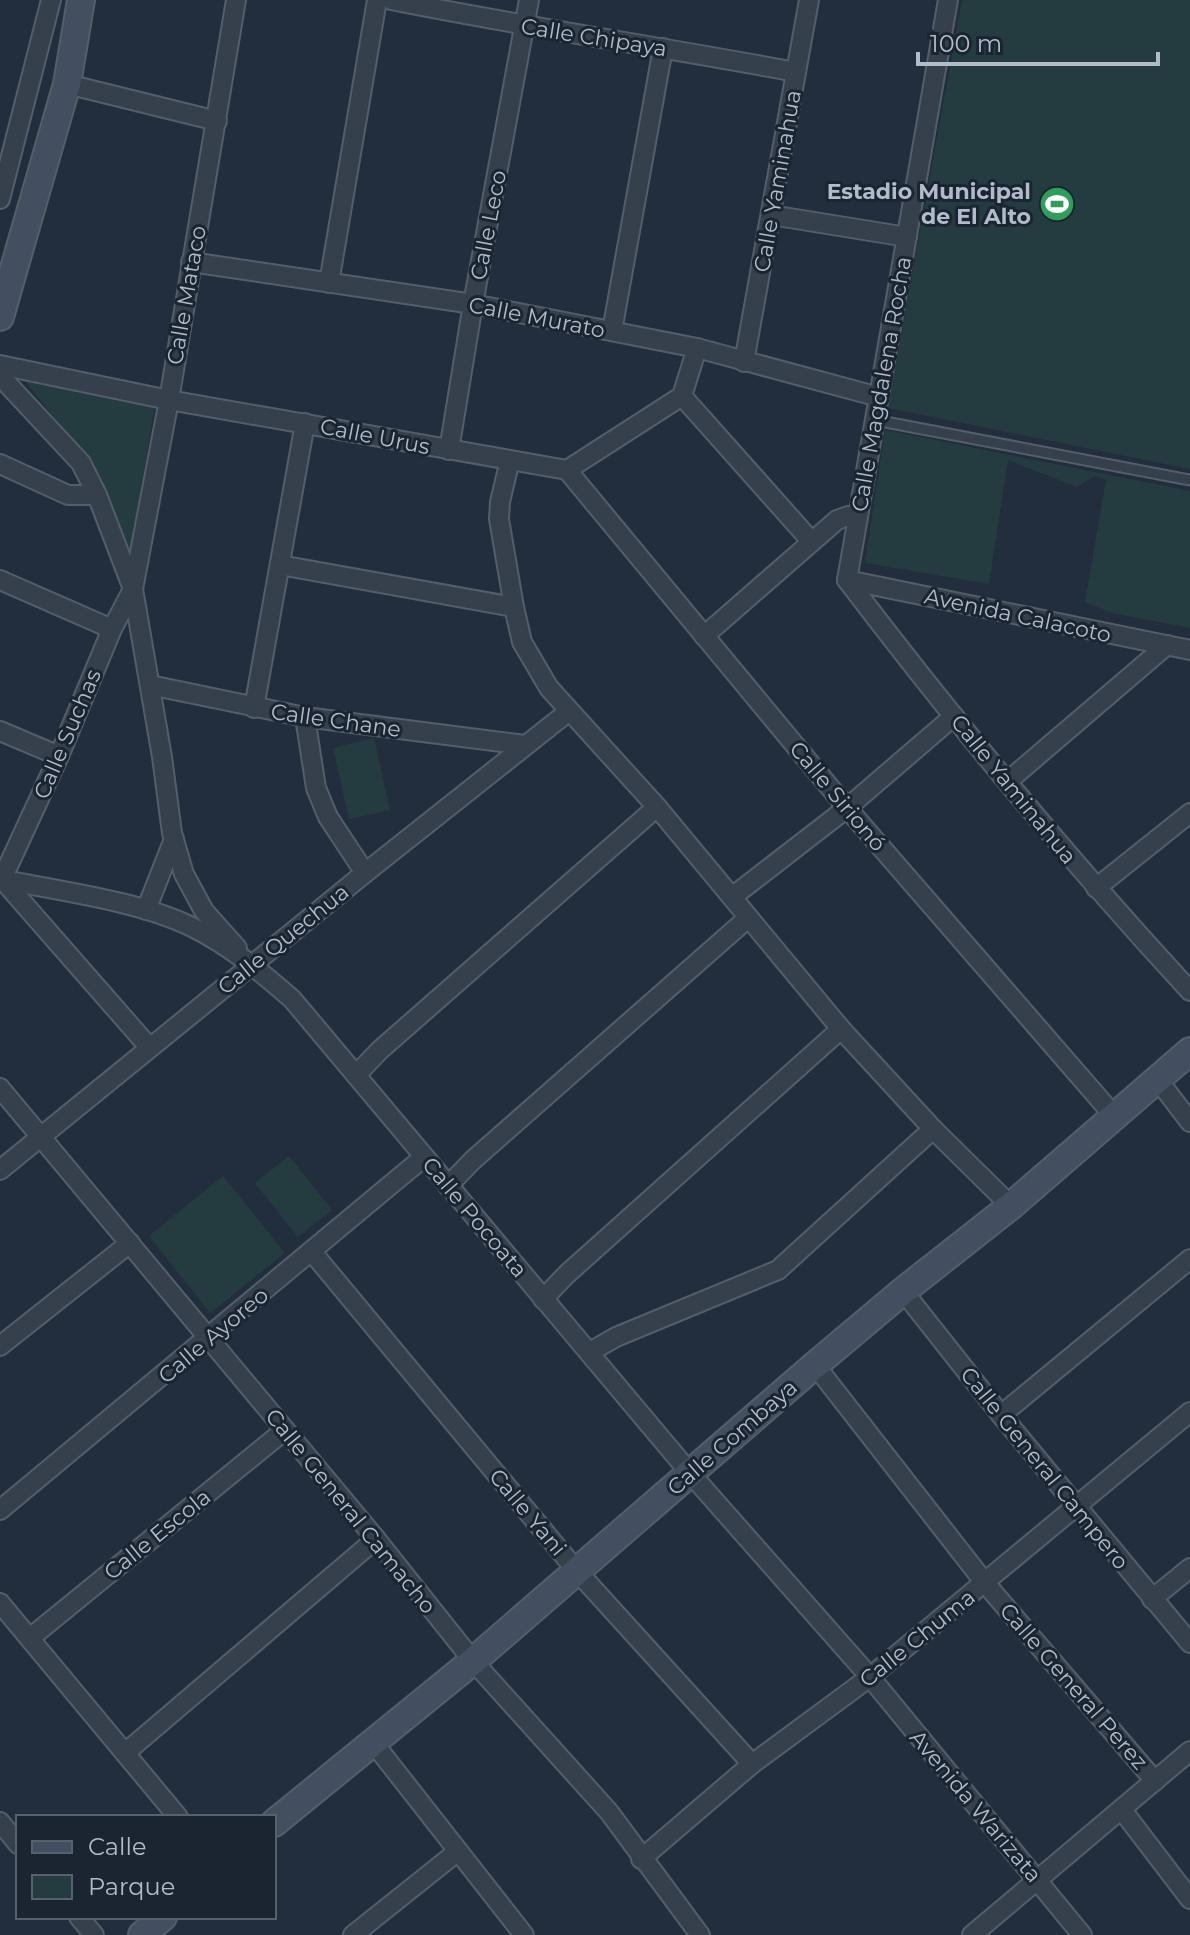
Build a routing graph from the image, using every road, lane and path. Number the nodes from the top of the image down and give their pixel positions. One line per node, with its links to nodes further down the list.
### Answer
1 (51, 0): 14 (street)
2 (81, 0): 12 (street)
3 (236, 0): 13 (street, Calle Mataco)
4 (377, 0): 18 (street)
5 (391, 0): 9 (street, Calle Chipaya)
6 (529, 0): 9 (street, Calle Leco)
7 (809, 0): 11 (street, Calle Yaminahua)
8 (948, 0): 16 (street, Calle Magdalena Rocha)
9 (525, 27): 10 (street, Calle Chipaya); 19 (street, Calle Leco)
10 (663, 48): 11 (street, Calle Chipaya); 21 (street)
11 (796, 72): 15 (street, Calle Yaminahua)
12 (67, 84): 13 (street); 20 (street)
13 (217, 121): 17 (street, Calle Mataco)
14 (0, 199)
15 (771, 215): 16 (street); 23 (street, Calle Yaminahua)
16 (907, 237): 27 (street, Calle Magdalena Rocha)
17 (191, 262): 18 (street, Calle Murato); 28 (street, Calle Mataco)
18 (329, 283): 19 (street, Calle Murato)
19 (473, 304): 21 (street, Calle Murato); 31 (street, Calle Leco)
20 (0, 317)
21 (612, 331): 22 (street, Calle Murato)
22 (697, 348): 23 (street, Calle Murato); 26 (street)
23 (744, 362): 27 (street, Calle Murato)
24 (0, 365): 28 (street, Calle Urus)
25 (0, 376): 36 (street)
26 (682, 396): 34 (street); 38 (street)
27 (879, 397): 29 (street, Calle Magdalena Rocha)
28 (169, 400): 30 (street, Calle Urus); 42 (street, Calle Mataco)
29 (875, 420): 35 (lane); 37 (street, Calle Magdalena Rocha)
30 (305, 423): 31 (street, Calle Urus); 39 (street)
31 (449, 450): 32 (street, Calle Urus)
32 (510, 460): 34 (street, Calle Urus); 43 (street)
33 (0, 464): 36 (street)
34 (567, 470): 45 (street, Calle Sirionó)
35 (1190, 480)
36 (97, 495): 42 (street)
37 (858, 516): 38 (street); 41 (street, Calle Magdalena Rocha)
38 (811, 541): 45 (street)
39 (280, 565): 43 (street); 49 (street)
40 (0, 580): 44 (street)
41 (847, 580): 46 (street, Avenida Calacoto); 51 (street, Calle Yaminahua)
42 (133, 589): 44 (street, Calle Suchas); 48 (street)
43 (514, 607): 50 (street)
44 (112, 629): 55 (street, Calle Suchas)
45 (704, 636): 58 (street, Calle Sirionó)
46 (1167, 645): 47 (street, Avenida Calacoto); 56 (street)
47 (1190, 650)
48 (150, 685): 49 (street, Calle Chane); 60 (street)
49 (254, 708): 52 (street, Calle Chane)
50 (568, 712): 54 (street, Calle Quechua); 57 (street)
51 (954, 716): 56 (street, Calle Yaminahua); 58 (street)
52 (305, 717): 54 (street, Calle Chane); 61 (street)
53 (0, 731): 55 (street)
54 (525, 745): 61 (street, Calle Quechua)
55 (59, 756): 62 (street, Calle Suchas)
56 (1008, 781): 63 (street, Calle Yaminahua)
57 (657, 807): 64 (street); 72 (street)
58 (847, 808): 64 (street); 75 (street, Calle Sirionó)
59 (1190, 813): 63 (street)
60 (174, 839): 65 (street); 67 (street)
61 (365, 873): 67 (street, Calle Quechua)
62 (1, 879): 65 (street, Calle Pocoata); 70 (street)
63 (1096, 888): 68 (street, Calle Yaminahua)
64 (732, 897): 66 (street)
65 (146, 910): 67 (street, Calle Pocoata)
66 (748, 918): 69 (street); 81 (street)
67 (253, 965): 70 (street, Calle Quechua); 72 (street, Calle Pocoata)
68 (1190, 991)
69 (841, 1029): 77 (street); 87 (street)
70 (149, 1047): 78 (street, Calle Quechua)
71 (1190, 1051): 73 (street, Calle Combaya)
72 (356, 1075): 79 (street, Calle Pocoata)
73 (1158, 1080): 75 (street, Calle Combaya); 76 (street)
74 (0, 1088): 78 (street, Calle General Camacho)
75 (1115, 1117): 82 (street, Calle Combaya)
76 (1190, 1122)
77 (933, 1129): 82 (street); 90 (street)
78 (39, 1137): 80 (street, Calle Quechua); 83 (street, Calle General Camacho)
79 (424, 1157): 81 (street, Calle Pocoata); 84 (street, Calle Ayoreo)
80 (0, 1170)
81 (448, 1186): 87 (street, Calle Pocoata)
82 (1011, 1206): 86 (street, Calle Combaya)
83 (130, 1243): 88 (street, Calle General Camacho); 89 (street)
84 (312, 1252): 88 (street, Calle Ayoreo); 100 (street, Calle Yani)
85 (1190, 1259): 93 (street)
86 (903, 1291): 91 (street, Calle Combaya); 93 (street, Calle General Campero)
87 (543, 1299): 90 (street, Calle Pocoata)
88 (209, 1339): 94 (street, Calle General Camacho); 97 (street, Calle Ayoreo)
89 (0, 1346)
90 (590, 1352): 95 (street, Calle Pocoata)
91 (815, 1365): 95 (street, Calle Combaya); 101 (street, Calle General Perez)
92 (1190, 1412): 96 (street, Calle Chuma)
93 (1001, 1415): 96 (street, Calle General Campero)
94 (285, 1430): 98 (street, Calle General Camacho); 104 (street, Calle Escola)
95 (690, 1473): 100 (street, Calle Combaya); 107 (street, Calle Pocoata)
96 (1076, 1505): 101 (street, Calle Chuma); 102 (street, Calle General Campero)
97 (0, 1510)
98 (376, 1539): 106 (street, Calle General Camacho); 110 (street)
99 (1190, 1568): 102 (street)
100 (576, 1570): 106 (street, Calle Combaya); 111 (street, Calle Yani)
101 (985, 1583): 107 (street, Calle Chuma); 112 (street, Calle General Perez)
102 (1152, 1599): 105 (street, Calle General Campero)
103 (0, 1603): 104 (street)
104 (30, 1638): 110 (street)
105 (1190, 1643)
106 (473, 1661): 108 (street, Calle Combaya); 119 (street, Calle General Camacho)
107 (870, 1677): 111 (street, Calle Chuma); 120 (street, Avenida Warizata)
108 (372, 1741): 115 (street, Calle Combaya); 118 (street)
109 (1190, 1751): 112 (street)
110 (125, 1753): 114 (street)
111 (752, 1764): 119 (street, Calle Chuma)
112 (1155, 1781): 113 (street)
113 (1122, 1810): 120 (street); 121 (street)
114 (176, 1815)
115 (276, 1821)
116 (0, 1822): 117 (street)
117 (16, 1842)
118 (457, 1852): 126 (street); 127 (street)
119 (641, 1859): 128 (street, Calle General Camacho)
120 (1038, 1880): 129 (street); 130 (street, Avenida Warizata)
121 (1190, 1899)
122 (81, 1919): 124 (street)
123 (161, 1919): 125 (street)
124 (94, 1935)
125 (142, 1935)
126 (353, 1935)
127 (524, 1935)
128 (700, 1935)
129 (972, 1935)
130 (1082, 1935)

